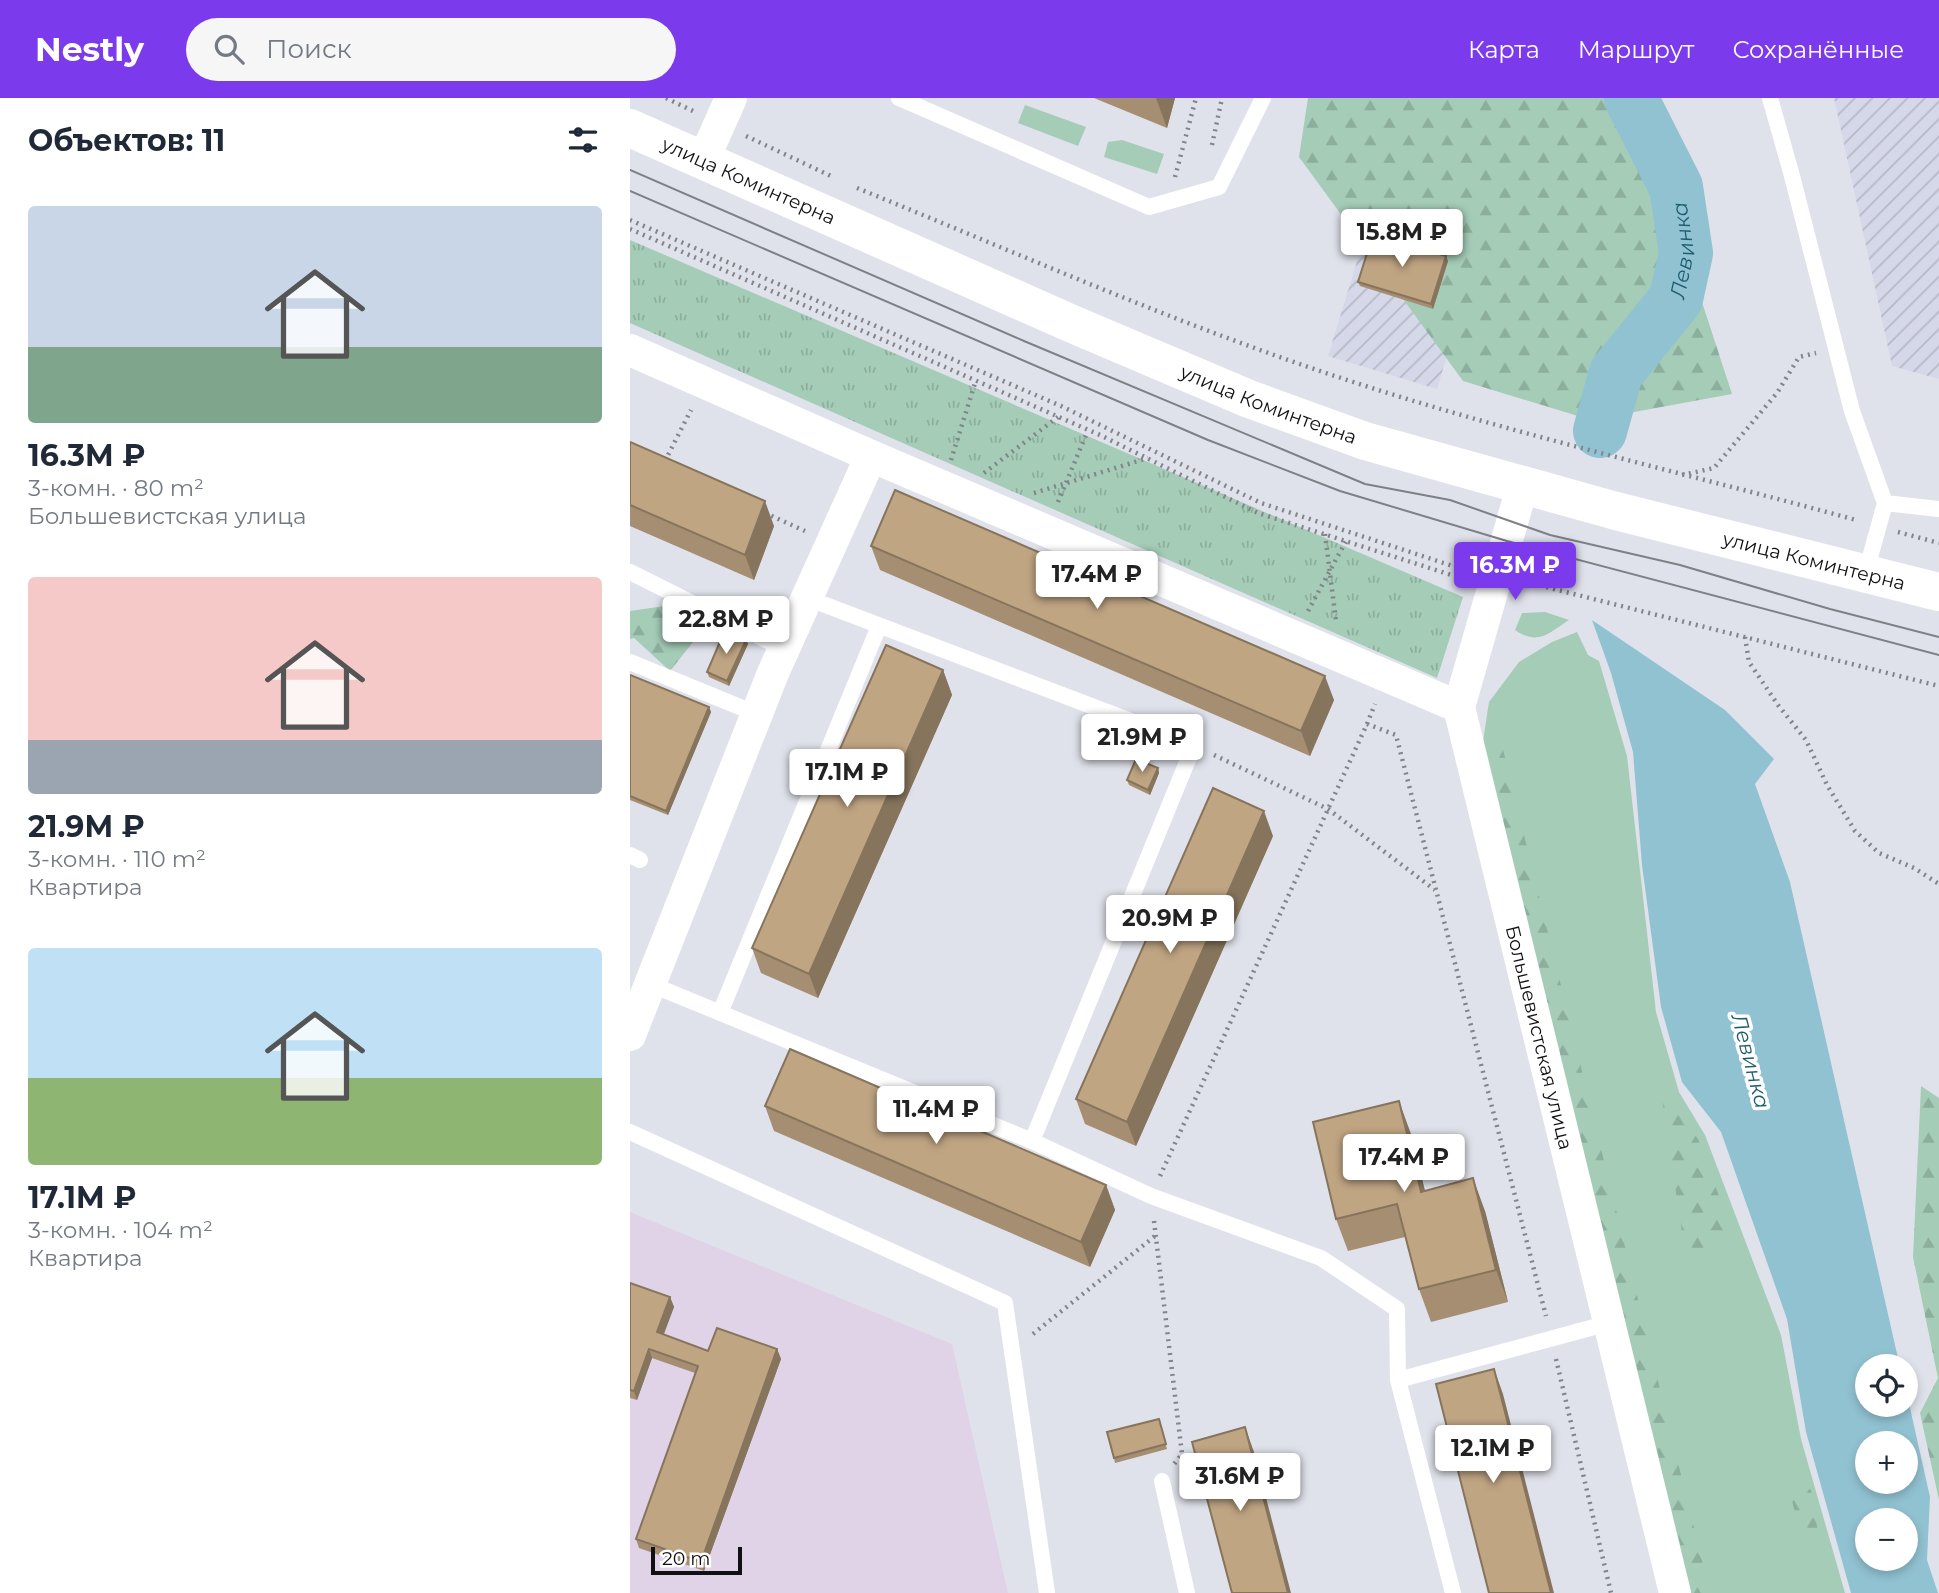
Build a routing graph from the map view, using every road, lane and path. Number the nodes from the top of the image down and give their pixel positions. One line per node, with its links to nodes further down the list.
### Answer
1 (666, 98): 7 (path)
2 (899, 98): 13 (lane)
3 (1196, 98): 13 (path)
4 (1222, 98): 9 (path)
5 (1263, 98): 13 (lane)
6 (1770, 98): 16 (lane)
7 (725, 111): 10 (street); 11 (path)
8 (630, 128): 10 (main road, улица Коминтерна)
9 (1211, 152)
10 (704, 161): 27 (main road, улица Коминтерна)
11 (836, 178)
12 (847, 184): 25 (path)
13 (1169, 201)
14 (630, 220): 40 (path)
15 (630, 229): 18 (path)
16 (1836, 348): 25 (path); 30 (lane)
17 (630, 350): 22 (street)
18 (976, 380): 20 (path); 28 (path)
19 (692, 409): 24 (path)
20 (1059, 417): 23 (path); 28 (path)
21 (1086, 435): 26 (path)
22 (871, 456): 28 (street); 42 (street)
23 (1148, 458): 26 (path); 34 (path)
24 (661, 468)
25 (1681, 475): 33 (path)
26 (1066, 483): 29 (path); 32 (path)
27 (1523, 484): 39 (main road, улица Коминтерна); 40 (street, Большевистская улица)
28 (950, 490): 44 (street)
29 (1023, 496)
30 (1885, 503): 31 (lane); 33 (lane)
31 (1939, 509)
32 (1055, 510)
33 (1878, 527): 36 (path); 39 (lane)
34 (1325, 534): 35 (path); 37 (path)
35 (1346, 541): 37 (path); 40 (path)
36 (1939, 543)
37 (1330, 571): 44 (path); 47 (path)
38 (630, 572): 46 (lane)
39 (1866, 572): 41 (main road, улица Коминтерна)
40 (1494, 584): 45 (path); 50 (street, Большевистская улица)
41 (1939, 592)
42 (807, 598): 43 (lane); 46 (street)
43 (880, 626): 52 (lane); 57 (lane)
44 (1294, 636): 47 (street)
45 (1745, 637): 49 (path); 54 (path)
46 (784, 649): 51 (street)
47 (1340, 657): 50 (street)
48 (630, 662): 51 (lane)
49 (1939, 686)
50 (1458, 707): 63 (street, Большевистская улица)
51 (757, 714): 56 (street)
52 (1194, 746): 53 (path); 60 (lane)
53 (1328, 809): 55 (path); 55 (path); 61 (path)
54 (1939, 884)
55 (1436, 891): 64 (path)
56 (650, 984): 57 (lane); 58 (street)
57 (720, 1013): 60 (lane)
58 (630, 1035)
59 (630, 1132): 65 (lane)
60 (1032, 1141): 61 (lane)
61 (1151, 1196): 62 (path); 66 (lane)
62 (1156, 1236): 65 (path); 67 (path)
63 (1609, 1323): 64 (lane); 72 (street, Большевистская улица)
64 (1552, 1338): 66 (lane); 71 (path)
65 (1012, 1351): 68 (lane)
66 (1398, 1380): 70 (lane)
67 (1162, 1481): 69 (lane)
68 (1047, 1593)
69 (1187, 1593)
70 (1453, 1593)
71 (1611, 1593)
72 (1675, 1593)

